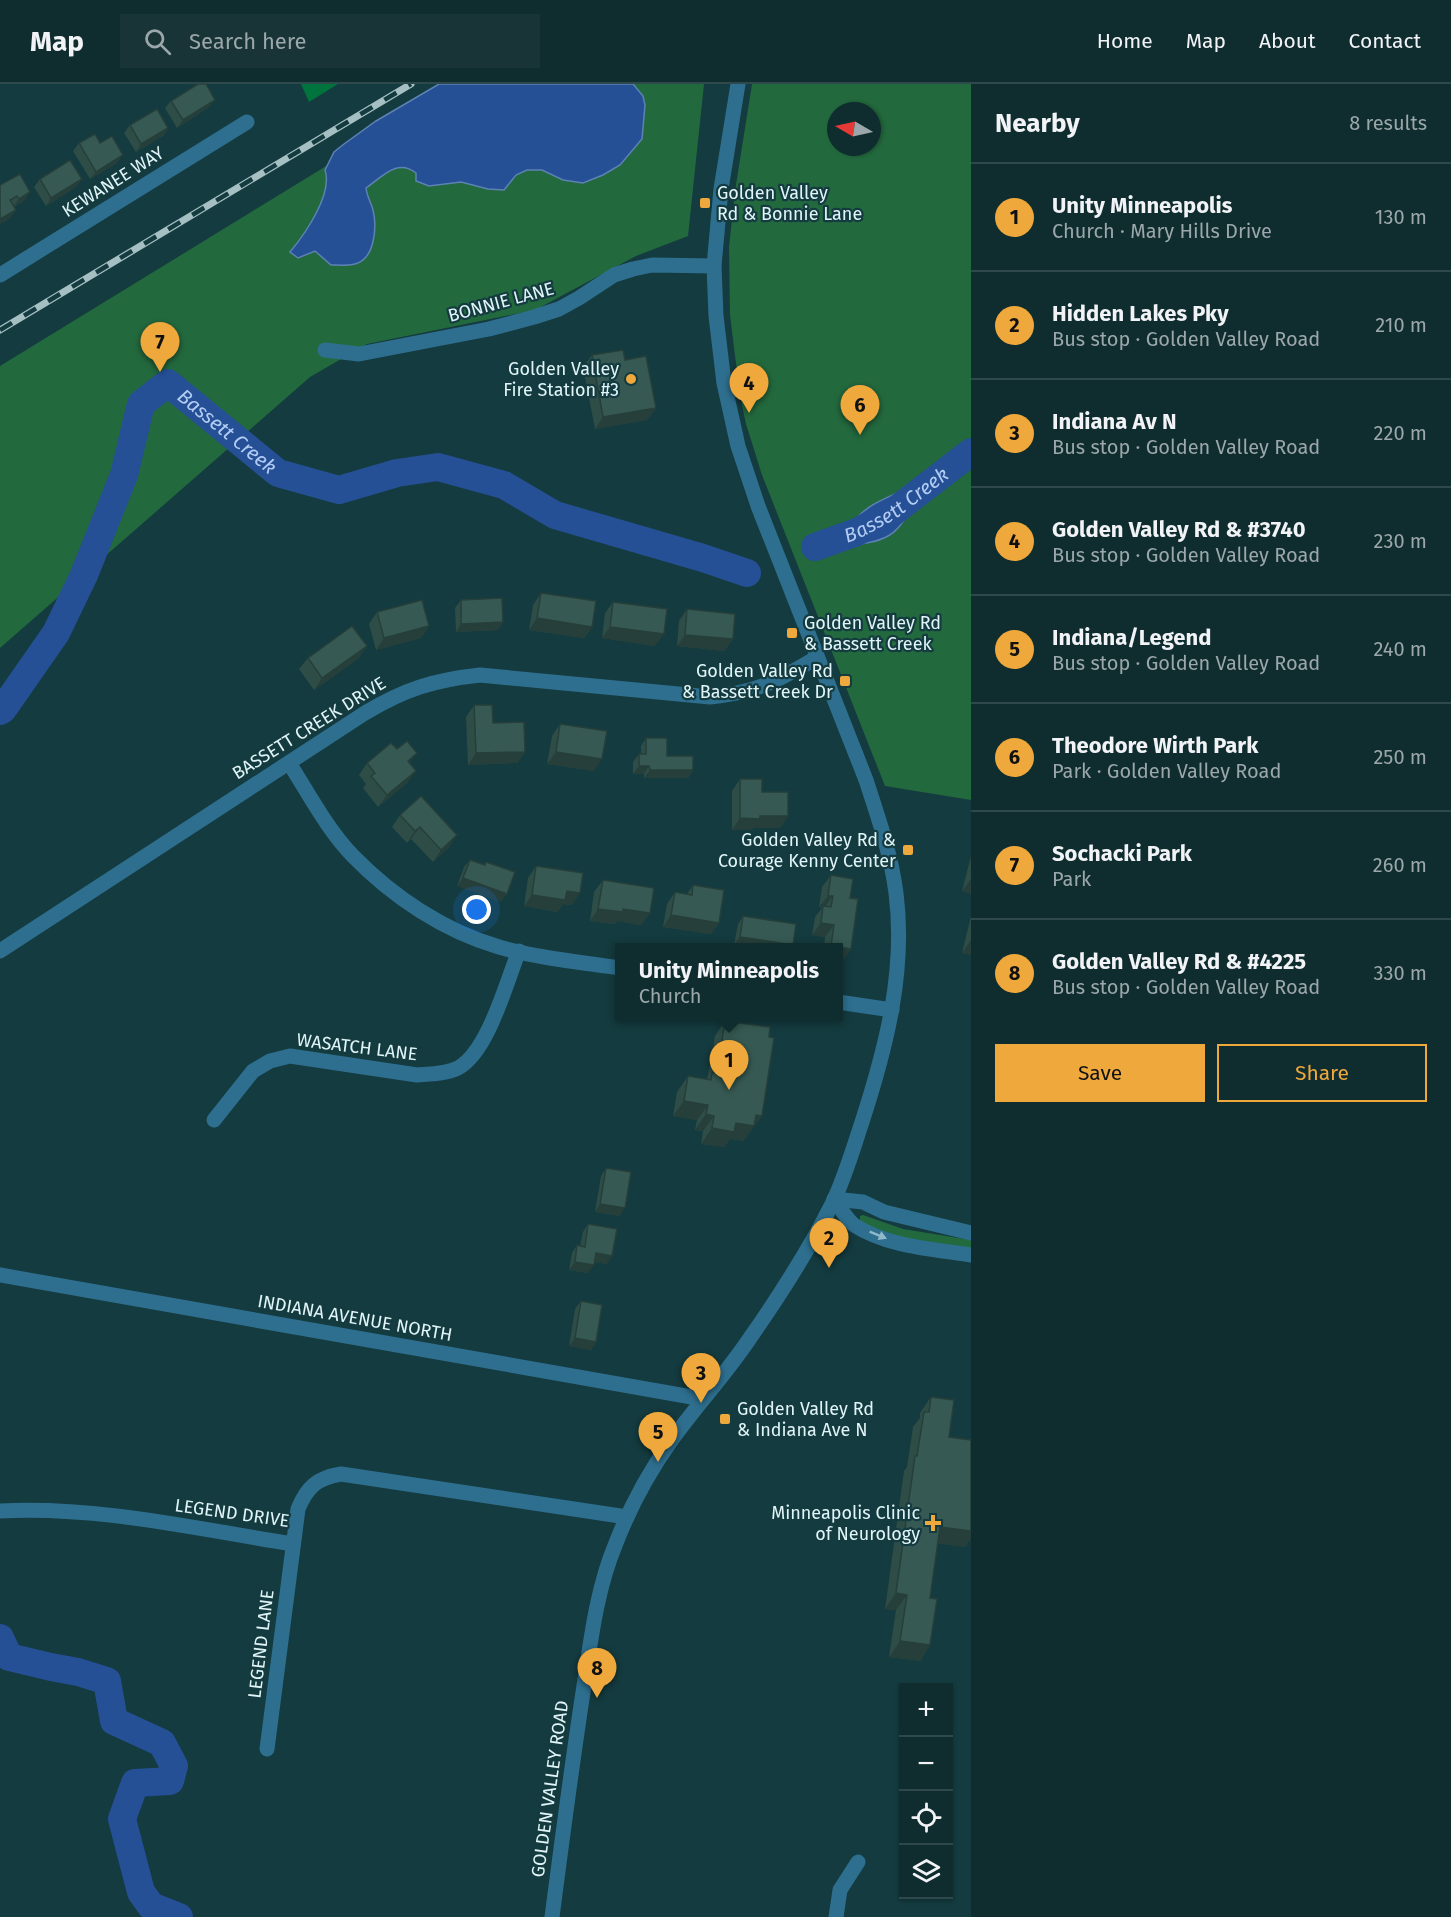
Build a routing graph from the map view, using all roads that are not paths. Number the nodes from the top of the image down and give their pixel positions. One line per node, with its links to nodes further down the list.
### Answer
1 (738, 84): 3 (street, GOLDEN VALLEY ROAD)
2 (247, 122): 4 (street, KEWANEE WAY)
3 (714, 266): 5 (street, BONNIE LANE); 6 (street, GOLDEN VALLEY ROAD)
4 (0, 275)
5 (325, 351)
6 (816, 658): 7 (street, BASSETT CREEK DRIVE); 12 (street, GOLDEN VALLEY ROAD)
7 (288, 762): 8 (street, BASSETT CREEK DRIVE); 9 (street)
8 (0, 951)
9 (519, 951): 10 (street); 13 (street, WASATCH LANE)
10 (615, 968)
11 (843, 1003): 12 (street)
12 (892, 1010): 14 (street, GOLDEN VALLEY ROAD)
13 (214, 1120)
14 (834, 1199): 15 (street); 16 (street, one-way to 16); 18 (street, GOLDEN VALLEY ROAD)
15 (971, 1233)
16 (971, 1255)
17 (0, 1275): 18 (street, INDIANA AVENUE NORTH)
18 (704, 1399): 20 (street, GOLDEN VALLEY ROAD)
19 (0, 1511): 21 (street, LEGEND DRIVE)
20 (627, 1517): 21 (street, LEGEND DRIVE); 24 (street, GOLDEN VALLEY ROAD)
21 (293, 1544): 22 (street, LEGEND LANE)
22 (267, 1749)
23 (858, 1862): 25 (street)
24 (552, 1917)
25 (836, 1917)

